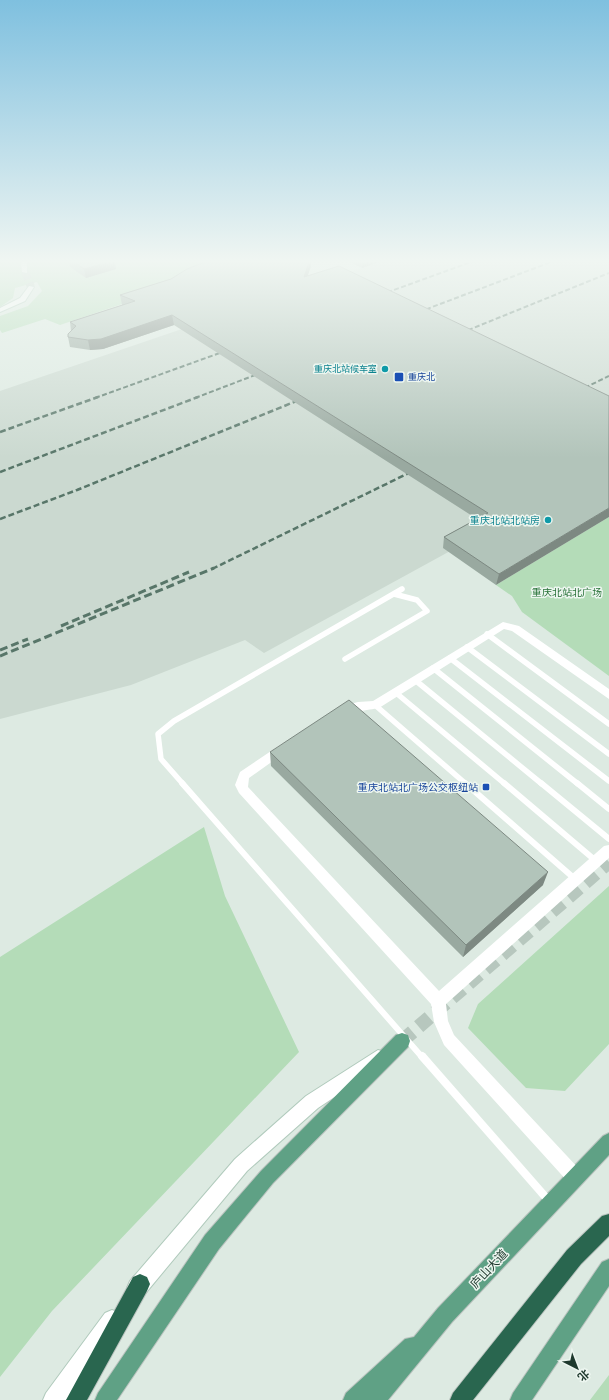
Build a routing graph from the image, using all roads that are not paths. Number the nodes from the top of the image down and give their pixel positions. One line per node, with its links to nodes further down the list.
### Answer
1 (402, 589): 2 (lane)
2 (394, 594): 6 (lane); 26 (lane)
3 (486, 634): 4 (street); 10 (street); 13 (lane)
4 (467, 647): 5 (street); 15 (lane)
5 (450, 658): 7 (street); 16 (lane)
6 (345, 659)
7 (433, 668): 8 (street); 17 (lane)
8 (415, 680): 9 (street); 18 (lane)
9 (395, 692): 11 (street); 20 (lane)
10 (609, 695)
11 (375, 705): 12 (street); 21 (lane)
12 (331, 718)
13 (609, 724)
14 (293, 742): 22 (street)
15 (609, 754)
16 (609, 781)
17 (609, 809)
18 (609, 839)
19 (609, 850): 20 (street)
20 (596, 861): 21 (street)
21 (576, 879): 22 (street)
22 (438, 1001): 25 (street)
23 (402, 1042): 29 (street); 33 (main road)
24 (609, 1142): 25 (main road, 庐山大道)
25 (575, 1177): 26 (main road, 庐山大道)
26 (551, 1204): 30 (main road, 庐山大道)
27 (609, 1223): 36 (highway)
28 (609, 1269): 37 (main road)
29 (140, 1284): 31 (street); 32 (highway)
30 (445, 1315): 34 (main road); 35 (main road, 庐山大道)
31 (53, 1400)
32 (76, 1400)
33 (105, 1400)
34 (353, 1400)
35 (375, 1400)
36 (460, 1400)
37 (520, 1400)

